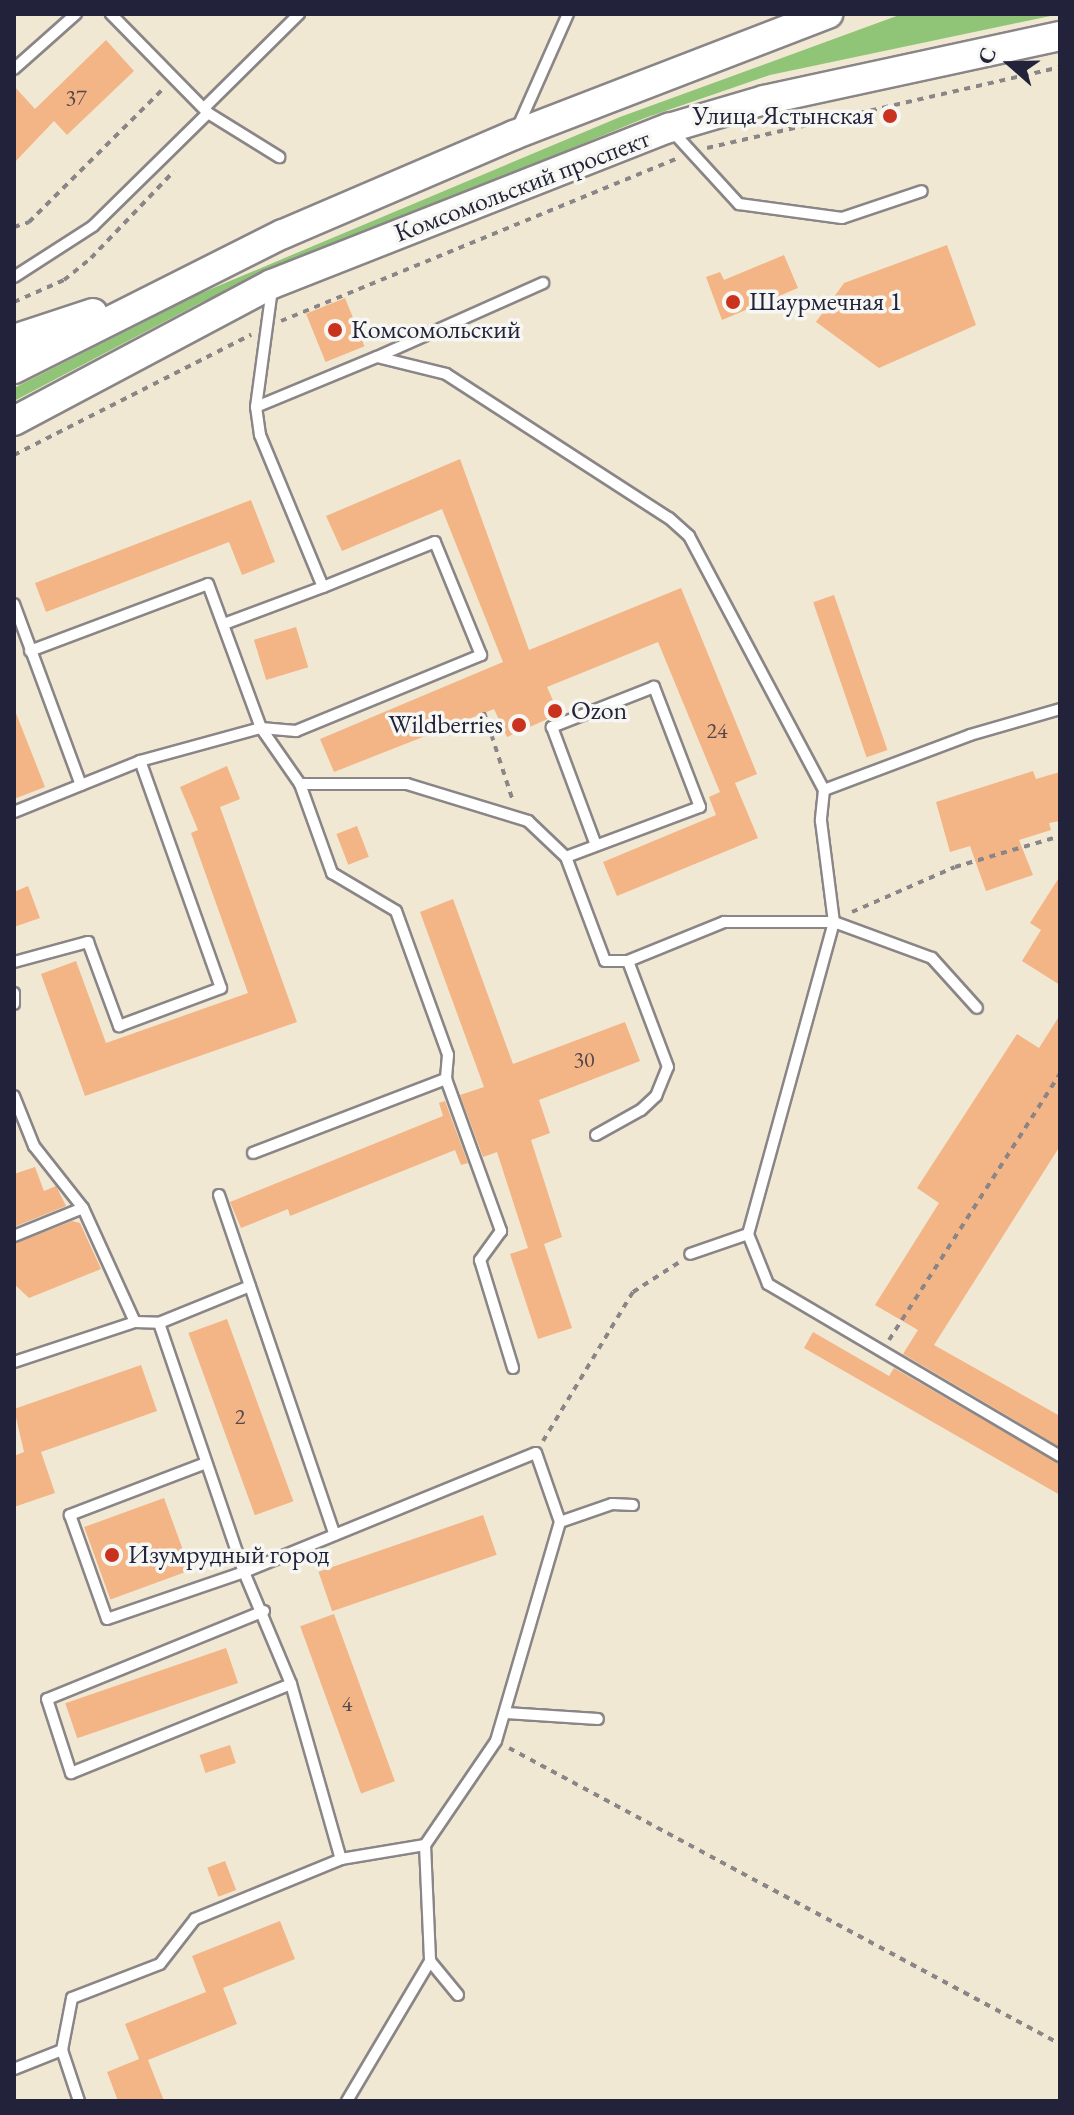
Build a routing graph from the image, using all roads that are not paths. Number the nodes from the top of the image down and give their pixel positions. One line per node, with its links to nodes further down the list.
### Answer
1 (111, 14): 8 (lane)
2 (299, 14): 8 (lane)
3 (568, 14): 10 (lane)
4 (828, 14): 10 (main road, Комсомольский проспект)
5 (72, 15): 7 (lane)
6 (1060, 36): 9 (main road, Комсомольский проспект)
7 (14, 69)
8 (206, 110): 11 (lane); 13 (lane)
9 (669, 128): 12 (lane); 15 (main road, Комсомольский проспект)
10 (514, 135): 16 (main road, Комсомольский проспект)
11 (279, 157)
12 (922, 191)
13 (14, 277)
14 (543, 283): 18 (lane)
15 (272, 284): 20 (lane); 21 (main road, Комсомольский проспект)
16 (155, 294): 17 (main road); 19 (main road, Комсомольский проспект)
17 (14, 339)
18 (377, 357): 20 (lane); 31 (lane)
19 (14, 369)
20 (256, 407): 22 (lane)
21 (14, 421)
22 (323, 587): 24 (lane); 27 (lane)
23 (14, 604): 25 (lane)
24 (224, 624): 25 (lane); 27 (lane)
25 (30, 651): 30 (lane)
26 (1060, 709): 31 (lane)
27 (261, 728): 28 (lane); 29 (lane)
28 (140, 761): 30 (lane); 37 (lane)
29 (300, 784): 34 (lane); 41 (lane)
30 (81, 785): 32 (lane)
31 (824, 790): 35 (lane)
32 (14, 812)
33 (596, 845): 33 (lane); 34 (lane)
34 (566, 857): 36 (lane)
35 (834, 922): 36 (lane); 40 (lane); 47 (lane)
36 (628, 961): 43 (lane)
37 (14, 962)
38 (14, 993): 39 (lane)
39 (14, 1004)
40 (977, 1008)
41 (446, 1079): 44 (lane); 54 (lane)
42 (14, 1096): 46 (lane)
43 (596, 1135)
44 (253, 1153)
45 (219, 1195): 50 (lane)
46 (83, 1208): 48 (lane); 51 (lane)
47 (748, 1234): 49 (lane); 55 (lane)
48 (14, 1236)
49 (690, 1254)
50 (250, 1286): 52 (lane); 59 (lane)
51 (135, 1322): 52 (lane); 53 (lane)
52 (159, 1323): 56 (lane)
53 (14, 1362)
54 (513, 1368)
55 (1060, 1456)
56 (206, 1463): 60 (lane); 60 (lane)
57 (633, 1505): 58 (lane)
58 (560, 1522): 59 (lane); 63 (lane)
59 (335, 1535): 60 (lane)
60 (244, 1572): 61 (lane)
61 (264, 1611): 62 (lane); 62 (lane)
62 (291, 1684): 66 (lane)
63 (506, 1713): 64 (lane); 65 (lane)
64 (598, 1719)
65 (425, 1845): 66 (lane); 67 (lane)
66 (341, 1859): 69 (lane)
67 (430, 1961): 68 (lane); 72 (lane)
68 (458, 1995)
69 (62, 2050): 70 (lane); 71 (lane)
70 (14, 2069)
71 (79, 2101)
72 (347, 2101)

